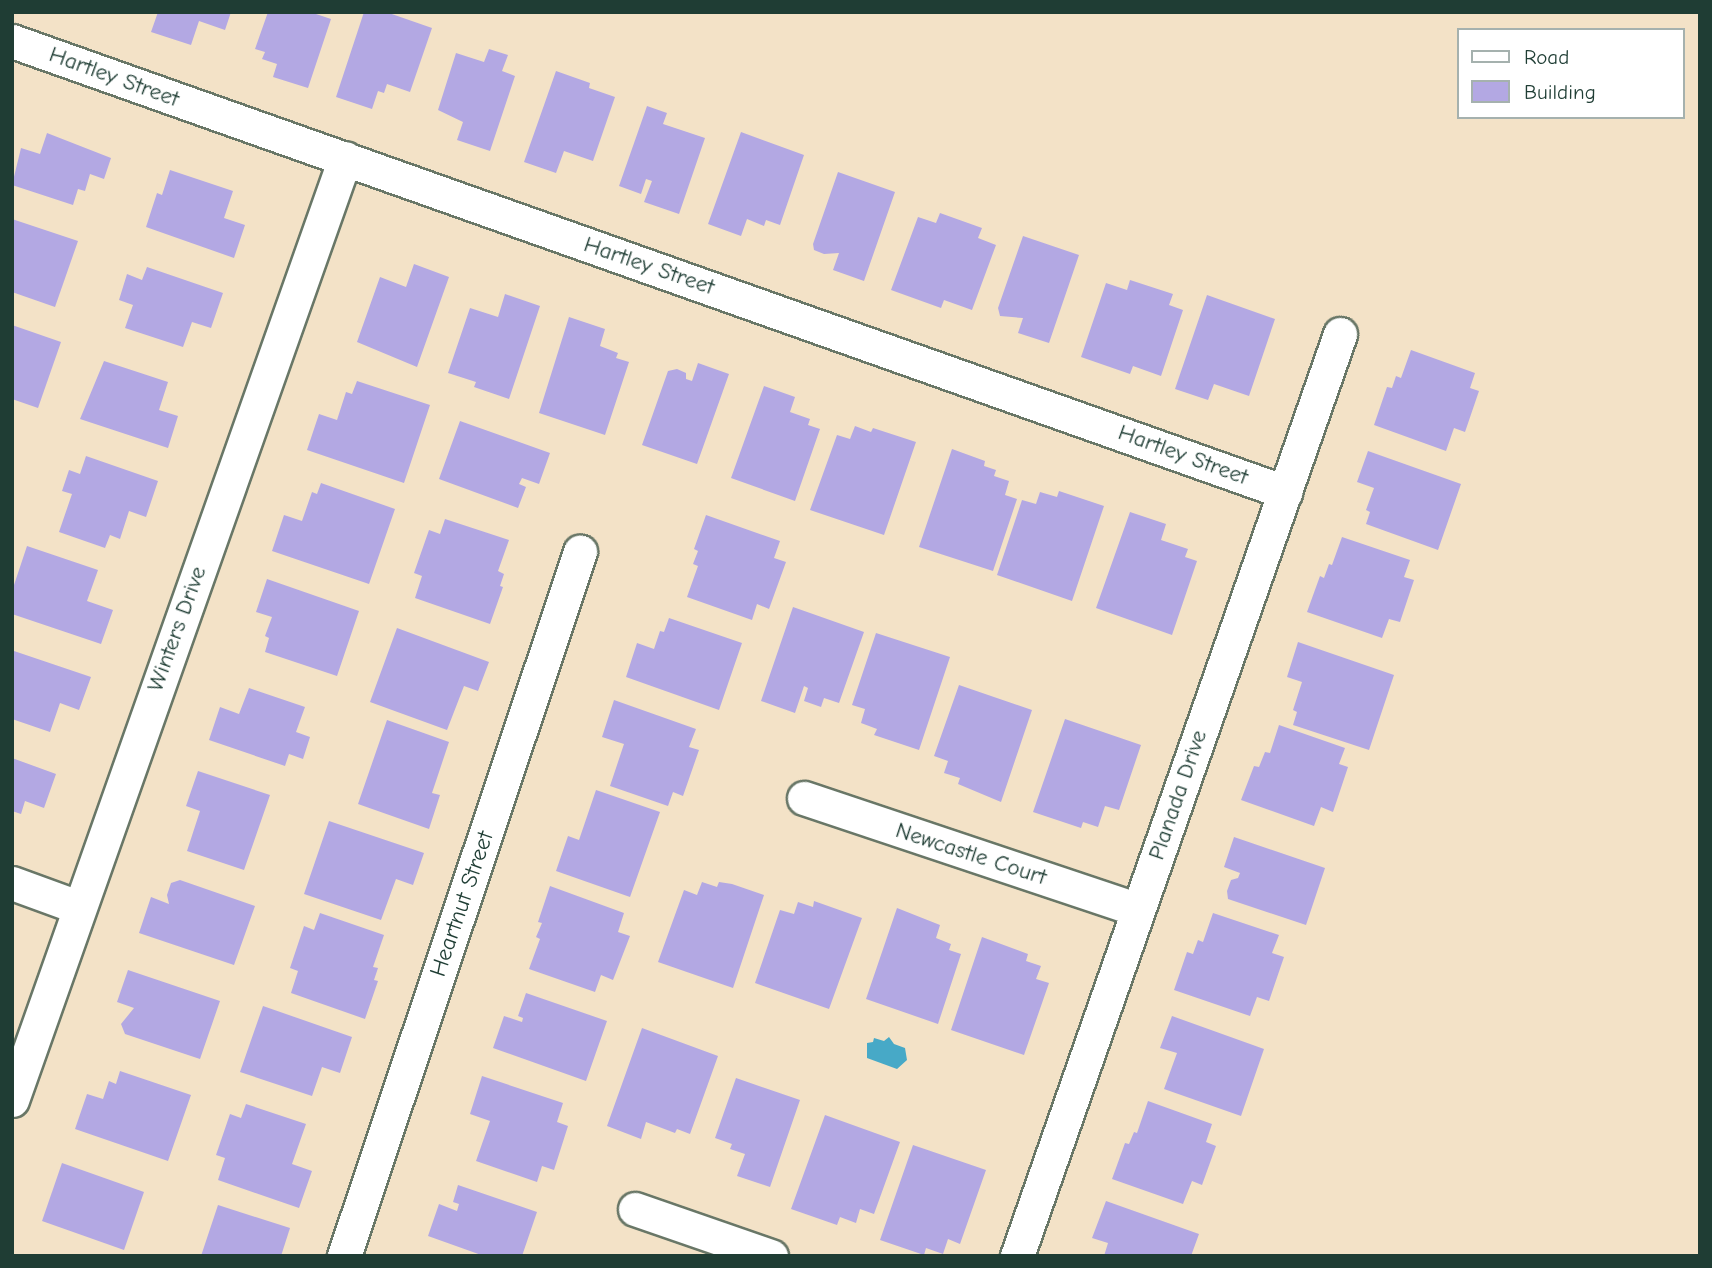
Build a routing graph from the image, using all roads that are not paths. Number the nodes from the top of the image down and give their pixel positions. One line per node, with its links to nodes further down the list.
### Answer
1 (12, 41): 2 (street, Hartley Street)
2 (345, 159): 4 (street, Hartley Street); 8 (street, Winters Drive)
3 (1340, 334): 4 (street, Planada Drive)
4 (1285, 492): 9 (street, Planada Drive)
5 (580, 552): 12 (street, Heartnut Street)
6 (804, 798): 9 (street, Newcastle Court)
7 (12, 883): 8 (street)
8 (78, 907): 10 (street, Winters Drive)
9 (1138, 910): 14 (street, Planada Drive)
10 (12, 1100)
11 (635, 1209): 13 (street)
12 (344, 1256)
13 (771, 1256)
14 (1017, 1256)

